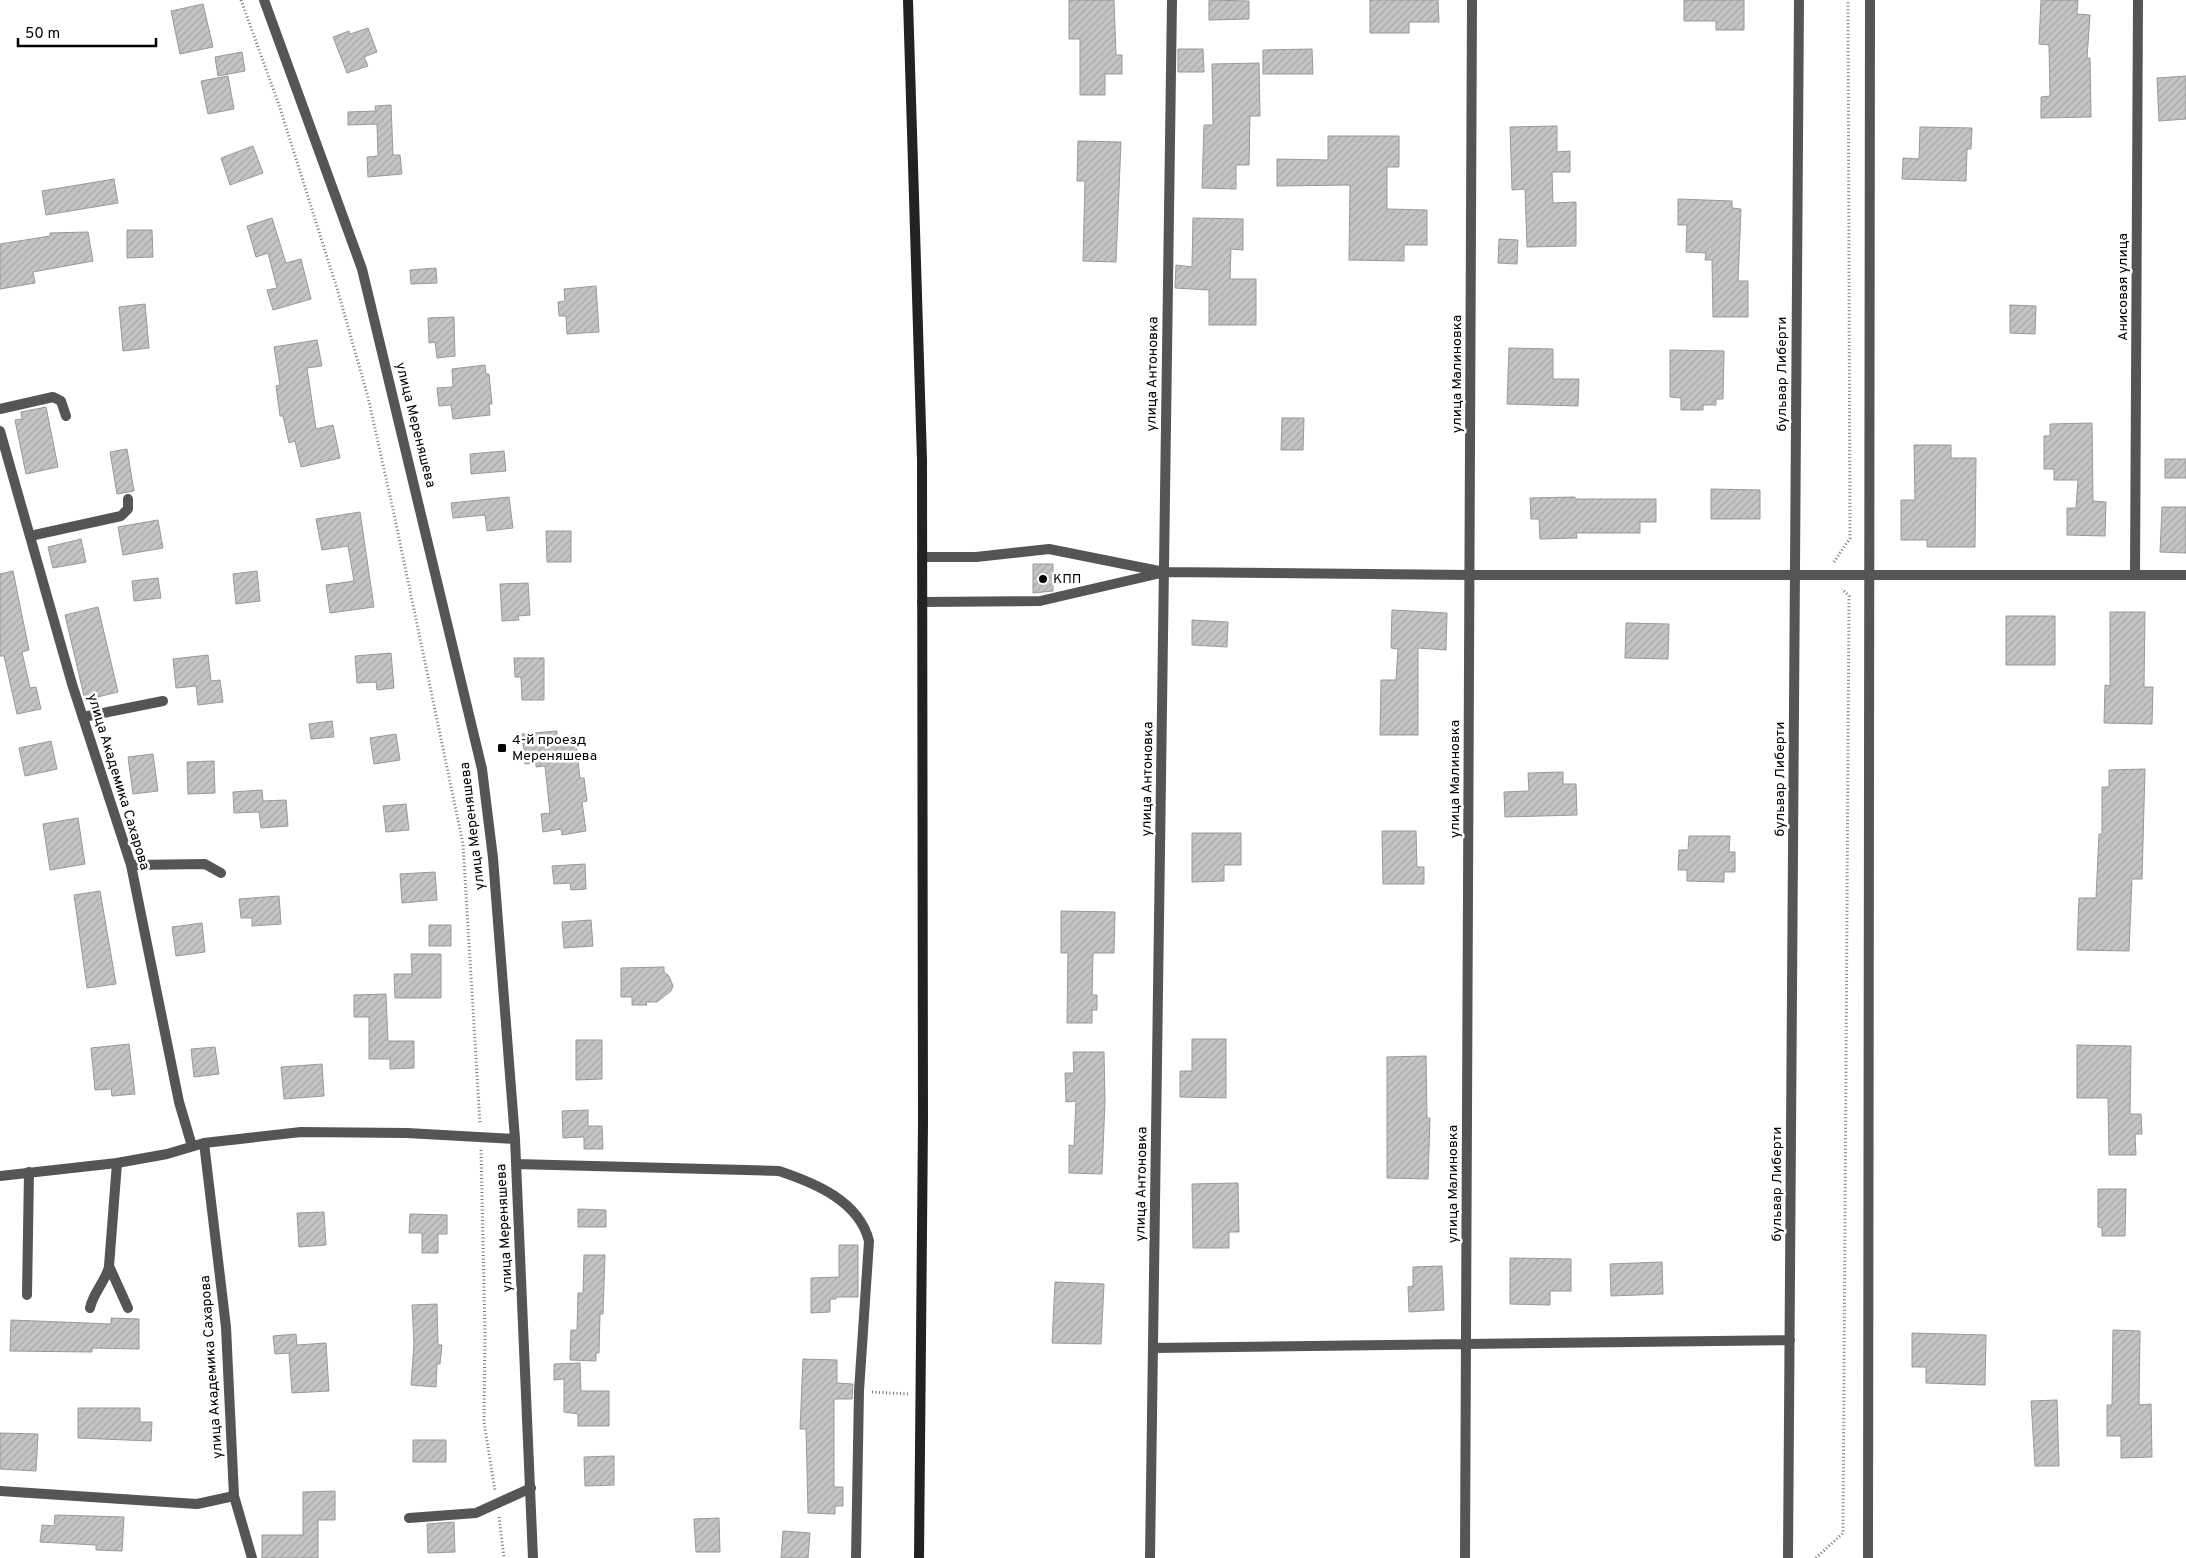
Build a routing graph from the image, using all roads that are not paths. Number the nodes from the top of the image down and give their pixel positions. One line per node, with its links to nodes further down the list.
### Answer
1 (264, 0): 25 (street, улица Мереняшева)
2 (908, 0): 13 (street)
3 (1172, 0): 14 (street, улица Антоновка)
4 (1472, 0): 19 (street, улица Малиновка)
5 (1799, 0): 15 (street, бульвар Либерти)
6 (1870, 0): 16 (street)
7 (2138, 0): 17 (street, Анисовая улица)
8 (0, 409): 9 (street)
9 (66, 416)
10 (0, 430): 12 (street, улица Академика Сахарова)
11 (128, 499): 12 (street)
12 (30, 536): 22 (street, улица Академика Сахарова)
13 (922, 556): 14 (street); 20 (street)
14 (1164, 572): 19 (street); 20 (street); 38 (street, улица Антоновка)
15 (1795, 575): 16 (street); 19 (street); 36 (street, бульвар Либерти)
16 (1870, 575): 17 (street); 50 (street)
17 (2135, 575): 18 (street)
18 (2186, 575)
19 (1470, 576): 37 (street, улица Малиновка)
20 (922, 602): 46 (street)
21 (163, 701): 22 (street)
22 (83, 717): 23 (street, улица Академика Сахарова)
23 (131, 865): 24 (street); 27 (street, улица Академика Сахарова)
24 (221, 873)
25 (515, 1139): 26 (street); 29 (street, улица Мереняшева)
26 (204, 1143): 27 (street); 41 (street, улица Академика Сахарова)
27 (192, 1146): 28 (street)
28 (117, 1163): 30 (street); 32 (street)
29 (516, 1164): 39 (street, улица Мереняшева); 45 (street)
30 (29, 1172): 31 (street); 33 (street)
31 (0, 1176)
32 (110, 1266): 34 (street); 35 (street)
33 (27, 1295)
34 (90, 1308)
35 (128, 1308)
36 (1790, 1340): 37 (street); 49 (street, бульвар Либерти)
37 (1466, 1344): 38 (street); 48 (street, улица Малиновка)
38 (1154, 1348): 47 (street, улица Антоновка)
39 (531, 1488): 42 (street); 44 (street, улица Мереняшева)
40 (0, 1490): 41 (street)
41 (234, 1496): 43 (street, улица Академика Сахарова)
42 (409, 1518)
43 (252, 1558)
44 (533, 1558)
45 (856, 1558)
46 (919, 1558)
47 (1150, 1558)
48 (1465, 1558)
49 (1788, 1558)
50 (1868, 1558)

